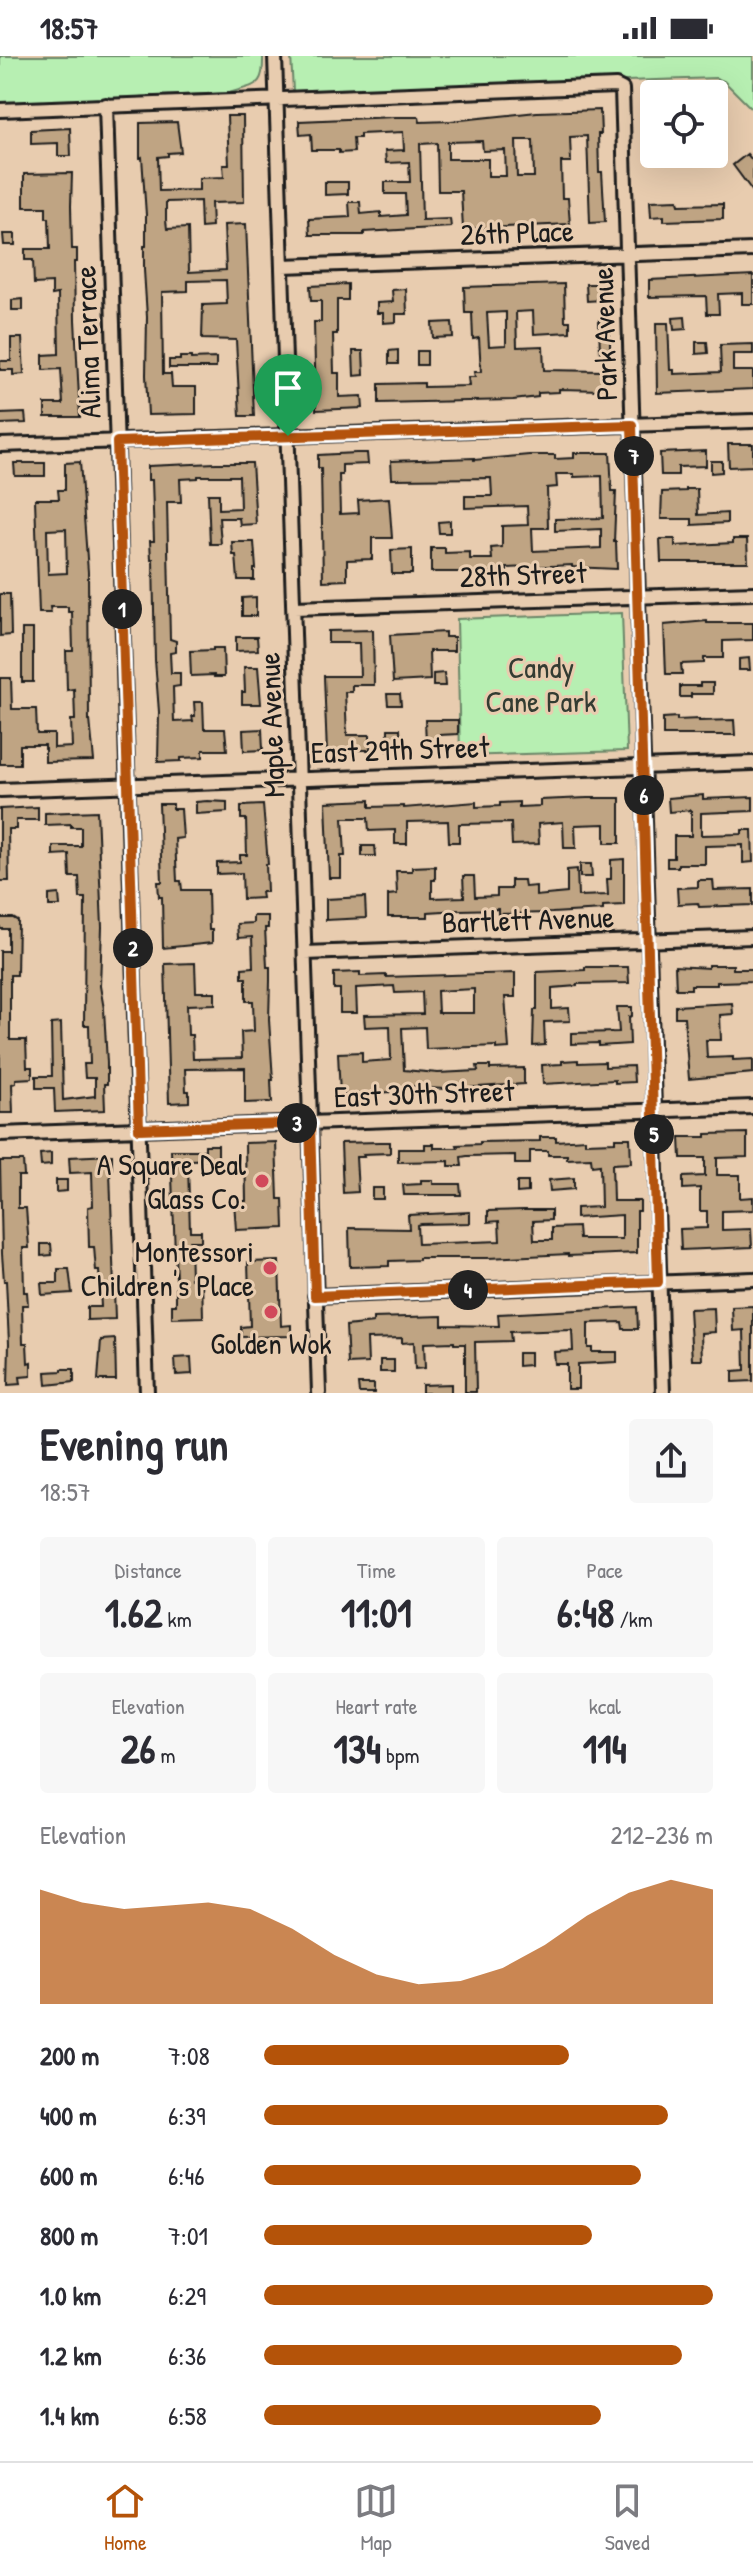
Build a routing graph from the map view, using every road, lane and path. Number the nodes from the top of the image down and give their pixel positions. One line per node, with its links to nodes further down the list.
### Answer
1 (275, 56): 2 (street, Maple Avenue)
2 (276, 98): 3 (street); 6 (street, Park Avenue); 7 (street, Maple Avenue)
3 (106, 105): 4 (street); 11 (street, Alima Terrace)
4 (0, 110)
5 (753, 250): 6 (street, 26th Place)
6 (627, 254): 7 (street, 26th Place); 9 (street, Park Avenue)
7 (282, 266): 10 (street, Maple Avenue)
8 (753, 421): 9 (street)
9 (632, 425): 10 (street); 14 (street, Park Avenue)
10 (288, 436): 11 (street); 15 (street, Maple Avenue)
11 (117, 442): 12 (street); 19 (street, Alima Terrace)
12 (0, 445)
13 (753, 593): 14 (street, 28th Street)
14 (638, 596): 15 (street, 28th Street); 17 (street, Park Avenue)
15 (294, 608): 18 (street, Maple Avenue)
16 (753, 763): 17 (street, East 29th Street)
17 (643, 767): 18 (street, East 29th Street); 22 (street, Park Avenue)
18 (299, 779): 19 (street, East 29th Street); 23 (street, Maple Avenue)
19 (128, 785): 20 (street, East 29th Street); 27 (street, Alima Terrace)
20 (0, 790)
21 (753, 937): 22 (street, Bartlett Avenue)
22 (648, 940): 23 (street, Bartlett Avenue); 25 (street, Park Avenue)
23 (305, 953): 26 (street, Maple Avenue)
24 (753, 1107): 25 (street, East 30th Street)
25 (653, 1111): 26 (street, East 30th Street); 30 (street, Park Avenue)
26 (310, 1123): 27 (street, East 30th Street); 31 (street, Maple Avenue)
27 (139, 1129): 28 (street, East 30th Street); 32 (street, Alima Terrace)
28 (0, 1134)
29 (753, 1279): 30 (street)
30 (658, 1282): 31 (street); 34 (street, Park Avenue)
31 (315, 1296): 33 (street, Maple Avenue)
32 (147, 1393)
33 (319, 1393)
34 (663, 1393)

